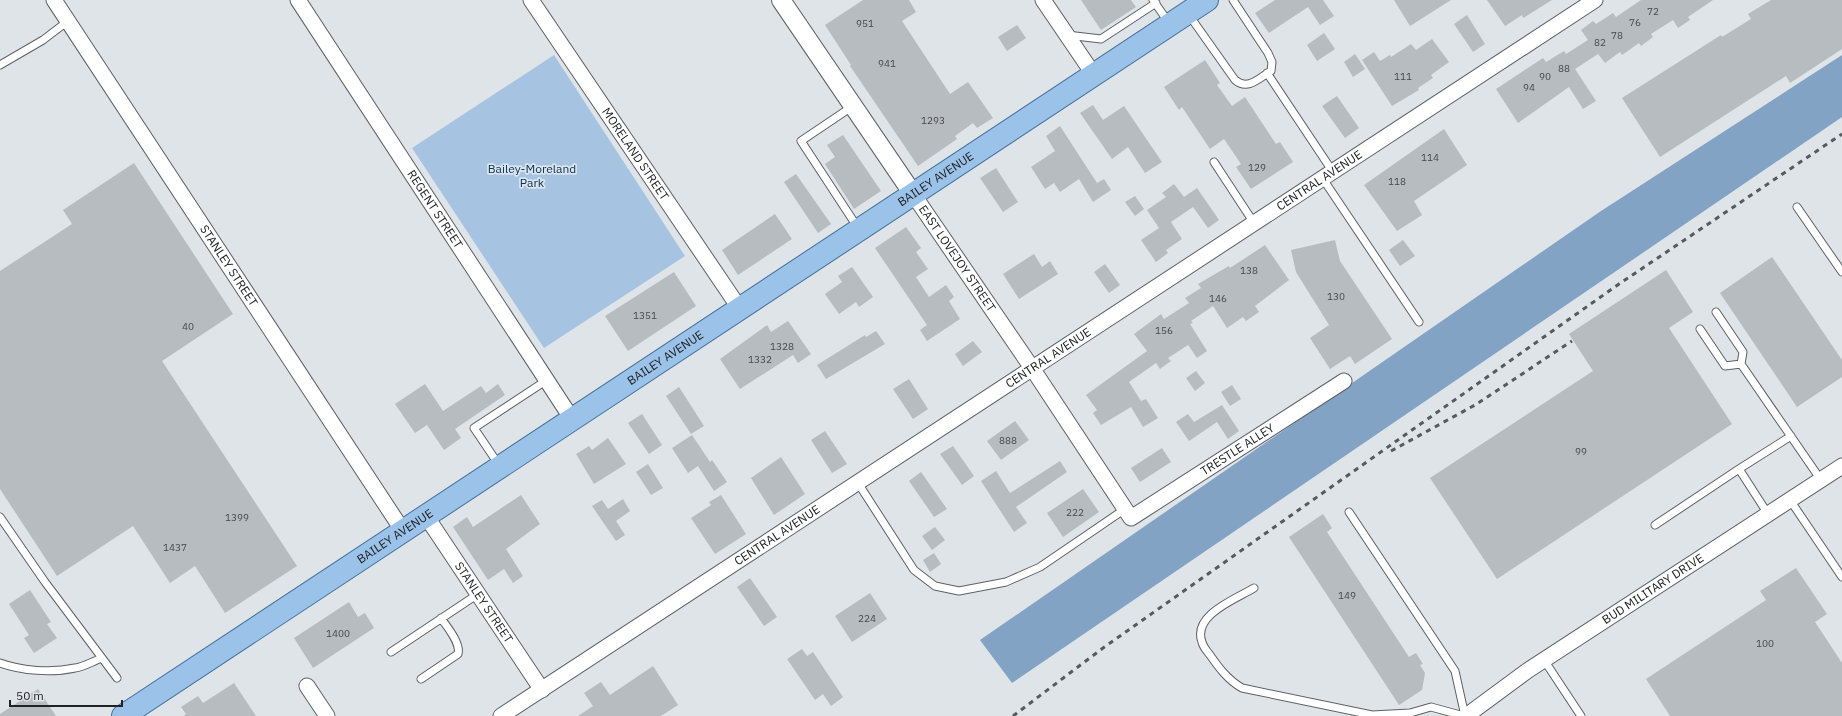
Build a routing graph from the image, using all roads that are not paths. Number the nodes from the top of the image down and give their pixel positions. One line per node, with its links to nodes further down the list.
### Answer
1 (54, 0): 10 (street, STANLEY STREET)
2 (298, 0): 29 (street, REGENT STREET)
3 (531, 0): 23 (street, MORELAND STREET)
4 (781, 0): 15 (street, EAST LOVEJOY STREET)
5 (1043, 0): 11 (street)
6 (1233, 0): 13 (lane)
7 (1595, 0): 17 (street, CENTRAL AVENUE)
8 (1154, 2): 9 (lane); 11 (lane)
9 (1195, 8): 13 (lane); 14 (main road, BAILEY AVENUE)
10 (68, 21): 12 (lane); 45 (street, STANLEY STREET)
11 (1067, 35): 14 (street)
12 (0, 65)
13 (1267, 73): 17 (lane)
14 (1094, 75): 18 (main road, BAILEY AVENUE)
15 (853, 106): 18 (street, EAST LOVEJOY STREET); 21 (lane)
16 (1214, 162): 20 (lane)
17 (1328, 176): 20 (street, CENTRAL AVENUE); 25 (lane)
18 (913, 194): 21 (main road, BAILEY AVENUE); 28 (street, EAST LOVEJOY STREET)
19 (1797, 206): 22 (lane)
20 (1254, 224): 28 (street, CENTRAL AVENUE)
21 (859, 230): 23 (main road, BAILEY AVENUE)
22 (1842, 272)
23 (740, 309): 31 (main road, BAILEY AVENUE)
24 (1716, 312): 27 (lane)
25 (1420, 322)
26 (1700, 329): 27 (lane)
27 (1741, 364): 32 (lane)
28 (1032, 368): 37 (street, CENTRAL AVENUE); 40 (street, EAST LOVEJOY STREET)
29 (547, 380): 31 (street, REGENT STREET); 34 (lane)
30 (1344, 380): 40 (street, TRESTLE ALLEY)
31 (572, 419): 34 (main road, BAILEY AVENUE)
32 (1792, 436): 35 (lane); 36 (lane)
33 (1842, 466): 36 (street, BUD MILITARY DRIVE)
34 (500, 467): 42 (main road, BAILEY AVENUE)
35 (1739, 469): 41 (lane); 44 (lane)
36 (1821, 480): 38 (street, BUD MILITARY DRIVE)
37 (858, 483): 40 (lane, TRESTLE ALLEY); 57 (street, CENTRAL AVENUE)
38 (1790, 500): 41 (street, BUD MILITARY DRIVE); 46 (lane)
39 (1349, 512): 61 (lane)
40 (1128, 514)
41 (1768, 514): 52 (street, BUD MILITARY DRIVE)
42 (426, 516): 45 (main road, BAILEY AVENUE); 48 (street, STANLEY STREET)
43 (0, 517): 51 (lane)
44 (1655, 525)
45 (403, 531): 58 (main road, BAILEY AVENUE)
46 (1842, 577)
47 (1254, 588): 61 (lane)
48 (478, 594): 49 (lane); 57 (street, STANLEY STREET)
49 (441, 618): 50 (lane); 55 (lane)
50 (391, 652)
51 (102, 658): 53 (lane); 54 (lane)
52 (1544, 660): 61 (street, BUD MILITARY DRIVE); 62 (lane)
53 (0, 663)
54 (117, 678)
55 (422, 679)
56 (307, 686): 59 (street)
57 (542, 690): 60 (street, CENTRAL AVENUE)
58 (123, 716)
59 (327, 716)
60 (501, 716)
61 (1465, 716)
62 (1581, 716)

